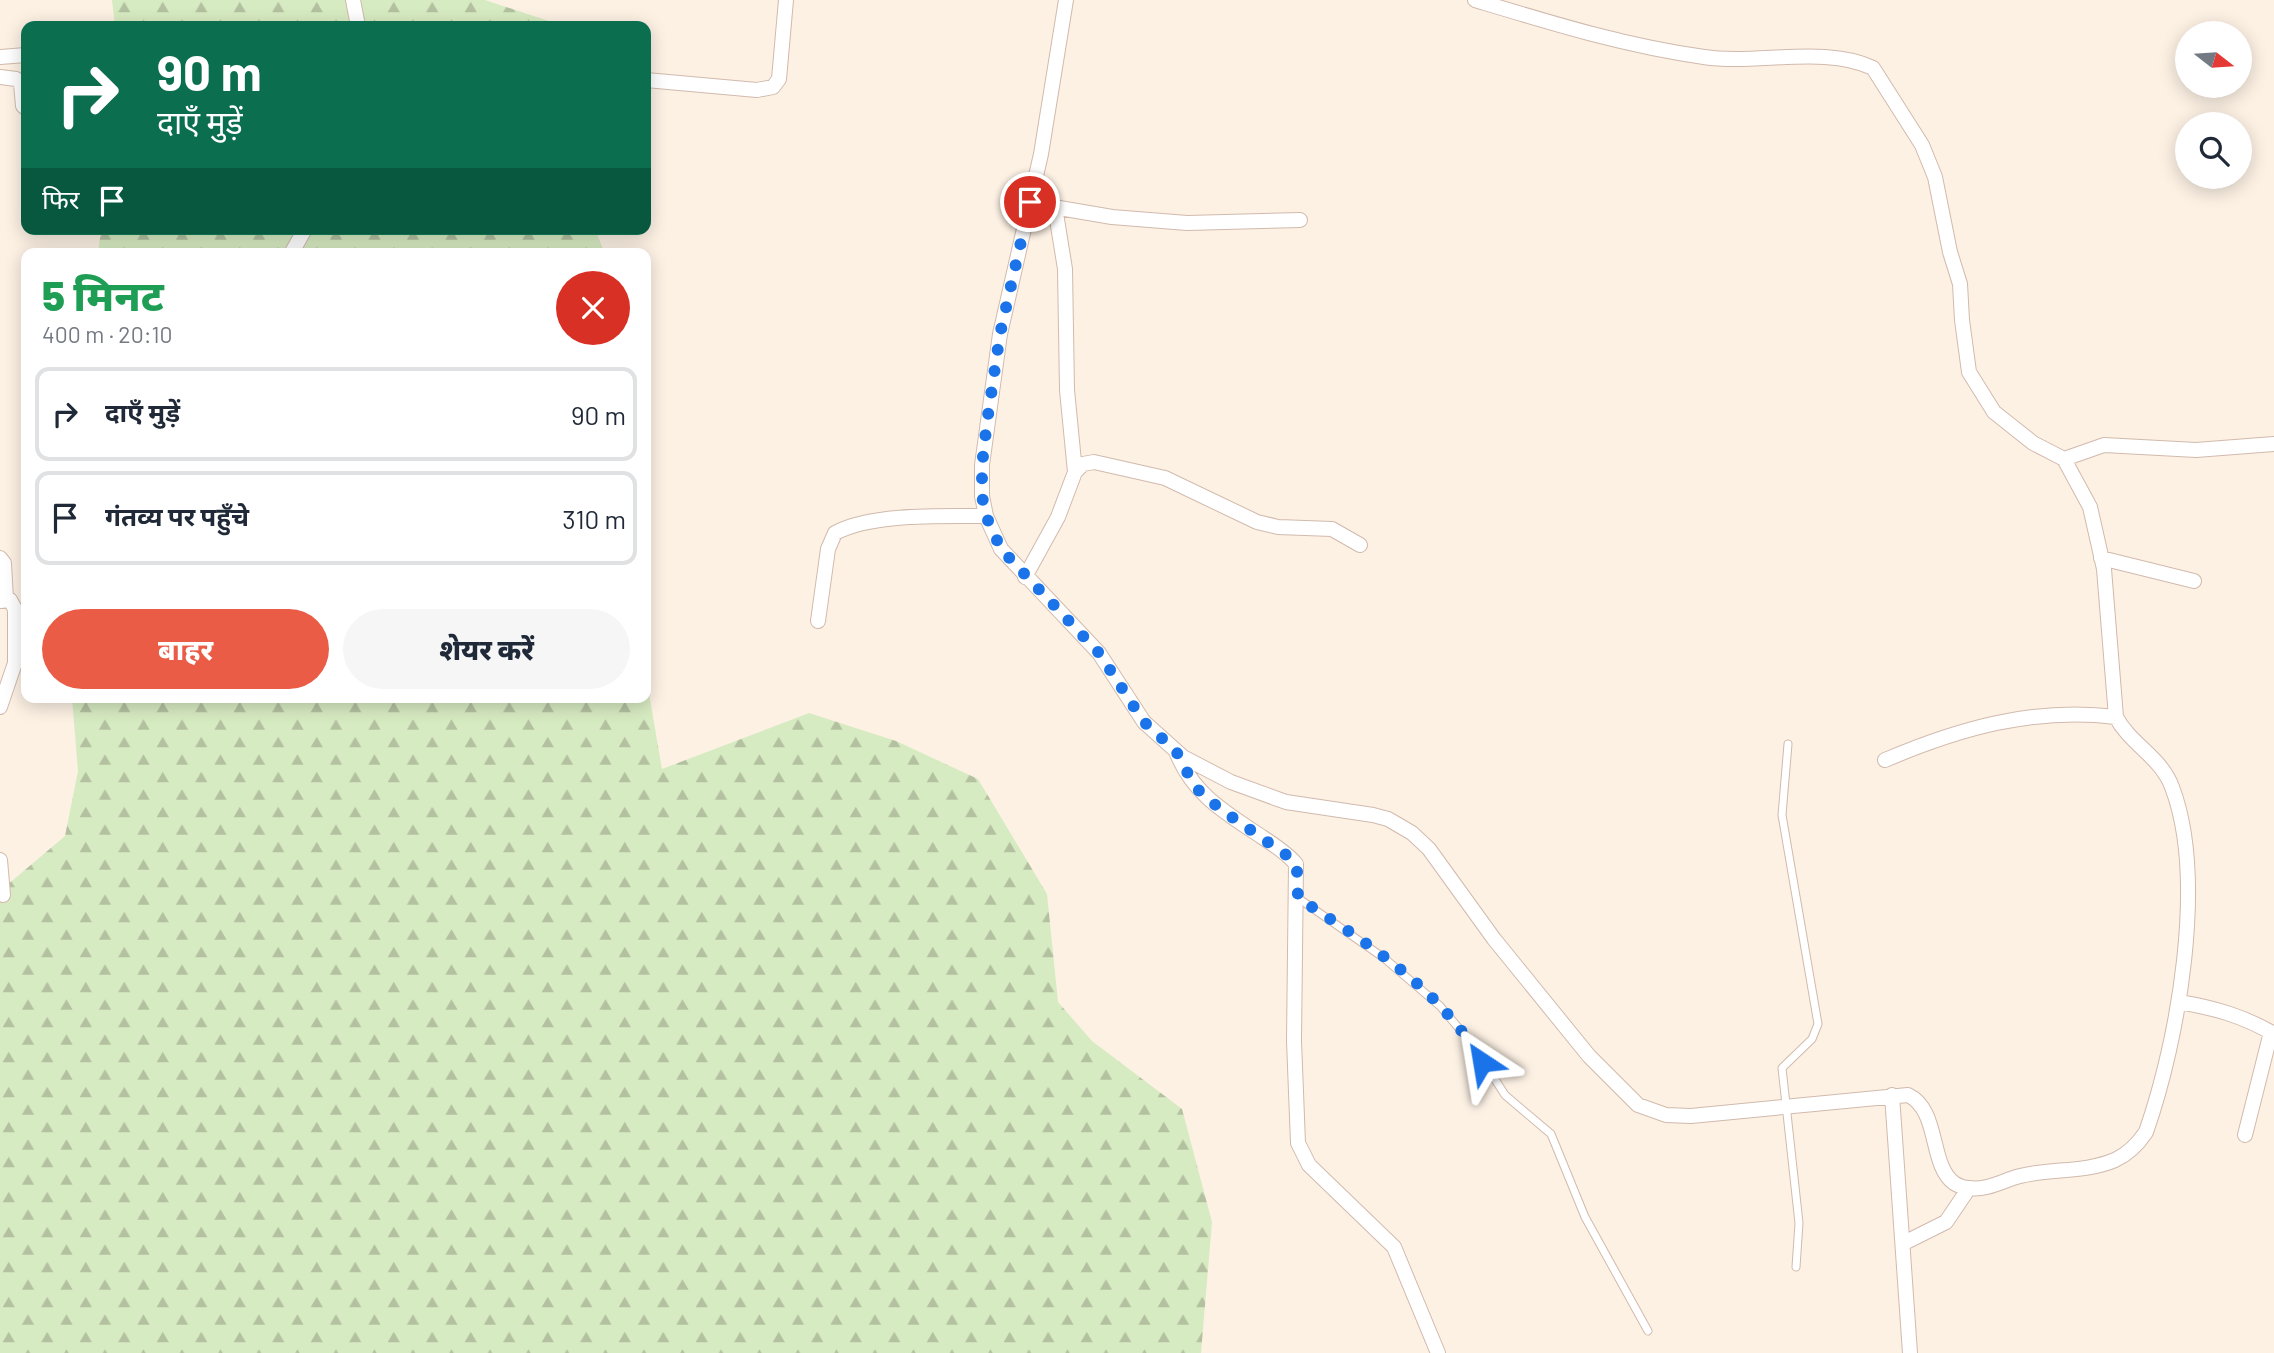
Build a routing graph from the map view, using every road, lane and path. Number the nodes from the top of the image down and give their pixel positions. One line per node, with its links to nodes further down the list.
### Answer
1 (353, 0): 5 (street)
2 (786, 0): 9 (street)
3 (1066, 0): 11 (street)
4 (1475, 0): 15 (street)
5 (357, 21)
6 (21, 55): 7 (street)
7 (0, 57)
8 (0, 77): 10 (street)
9 (651, 80)
10 (21, 91)
11 (1030, 202): 12 (street); 17 (street)
12 (1055, 207): 13 (street); 16 (street)
13 (1300, 220)
14 (2274, 444): 15 (street)
15 (2064, 459): 20 (street)
16 (1075, 472): 18 (street); 21 (street)
17 (986, 516): 21 (street); 24 (street)
18 (1360, 545)
19 (0, 558): 23 (street)
20 (2101, 558): 22 (street); 27 (street)
21 (1025, 577): 29 (street)
22 (2194, 581)
23 (3, 600): 25 (street)
24 (818, 621)
25 (4, 690): 26 (street)
26 (0, 707)
27 (2116, 717): 30 (street); 34 (street)
28 (1788, 744): 37 (lane)
29 (1176, 751): 33 (street); 37 (street)
30 (1885, 760)
31 (0, 860): 32 (street)
32 (3, 895)
33 (1298, 898): 42 (lane); 43 (street)
34 (2179, 1002): 35 (street); 39 (street)
35 (2273, 1033): 38 (street)
36 (1892, 1095): 37 (street); 39 (street); 40 (street)
37 (1787, 1106): 41 (lane)
38 (2245, 1135)
39 (1969, 1188): 40 (street)
40 (1904, 1243): 44 (street)
41 (1796, 1267)
42 (1648, 1331)
43 (1438, 1353)
44 (1910, 1353)

